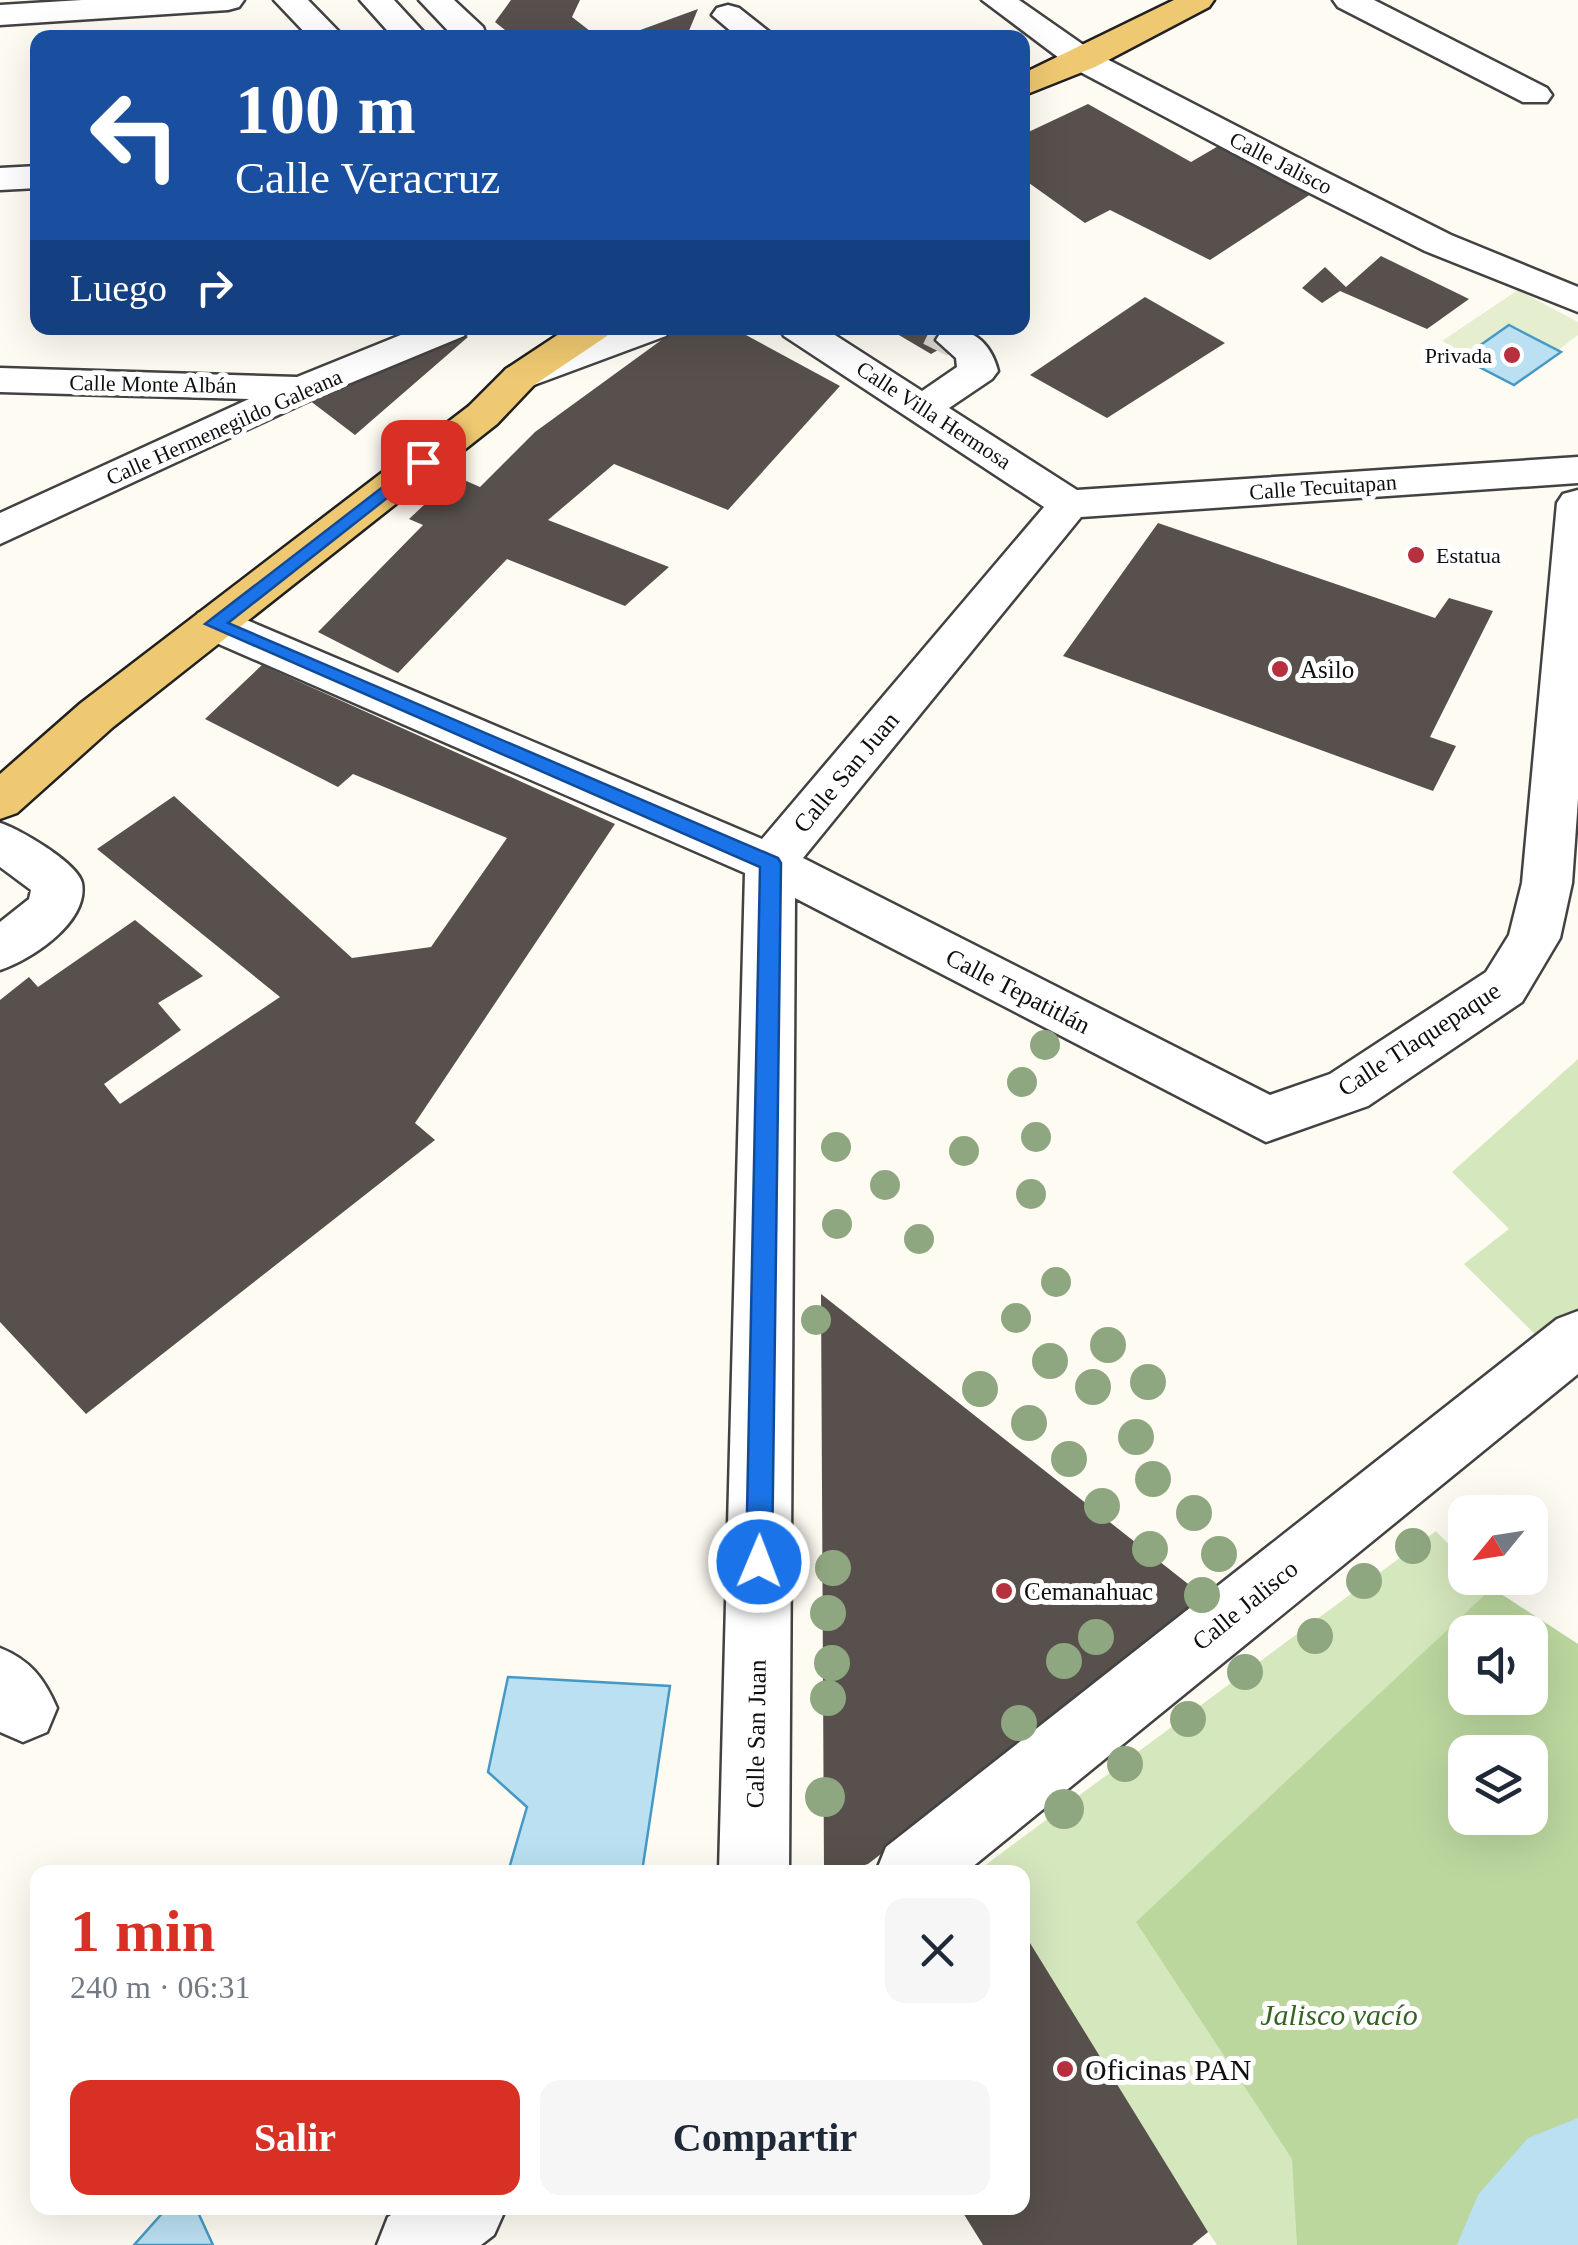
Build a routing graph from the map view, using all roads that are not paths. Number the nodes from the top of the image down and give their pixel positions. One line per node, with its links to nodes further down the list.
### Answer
1 (228, 0): 8 (street)
2 (290, 0): 10 (street)
3 (376, 0): 11 (street)
4 (435, 0): 12 (street)
5 (998, 0): 14 (street, Calle Jalisco)
6 (1198, 0): 14 (main road)
7 (1349, 0): 16 (street)
8 (0, 15)
9 (728, 15): 13 (street)
10 (320, 30)
11 (406, 30)
12 (468, 30)
13 (749, 30)
14 (1083, 60): 15 (main road); 21 (street, Calle Jalisco)
15 (1030, 83)
16 (1535, 95)
17 (30, 177): 18 (street)
18 (0, 179)
19 (30, 198): 20 (street)
20 (0, 200)
21 (1578, 300)
22 (433, 335): 30 (street, Calle Hermenegildo Galeana)
23 (541, 335): 28 (main road)
24 (582, 335): 28 (main road)
25 (633, 335): 28 (street)
26 (809, 335): 31 (street, Calle Villa Hermosa)
27 (973, 346): 31 (street)
28 (520, 376): 36 (main road)
29 (0, 380): 30 (street, Calle Monte Albán)
30 (305, 388): 35 (street, Calle Hermenegildo Galeana)
31 (923, 408): 34 (street, Calle Villa Hermosa)
32 (1578, 470): 34 (street, Calle Tecuitapan)
33 (1578, 503): 41 (street, Calle Tlaquepaque)
34 (1069, 504): 39 (street, Calle San Juan)
35 (0, 530)
36 (214, 624): 37 (main road); 39 (street, Calle Tepatitlán)
37 (0, 801)
38 (0, 842): 40 (street)
39 (770, 863): 41 (street, Calle Tepatitlán); 43 (street, Calle San Juan)
40 (0, 950)
41 (1266, 1119)
42 (1578, 1338): 44 (street, Calle Jalisco)
43 (754, 1865)
44 (920, 1865)
45 (457, 2215): 46 (street)
46 (416, 2245)

